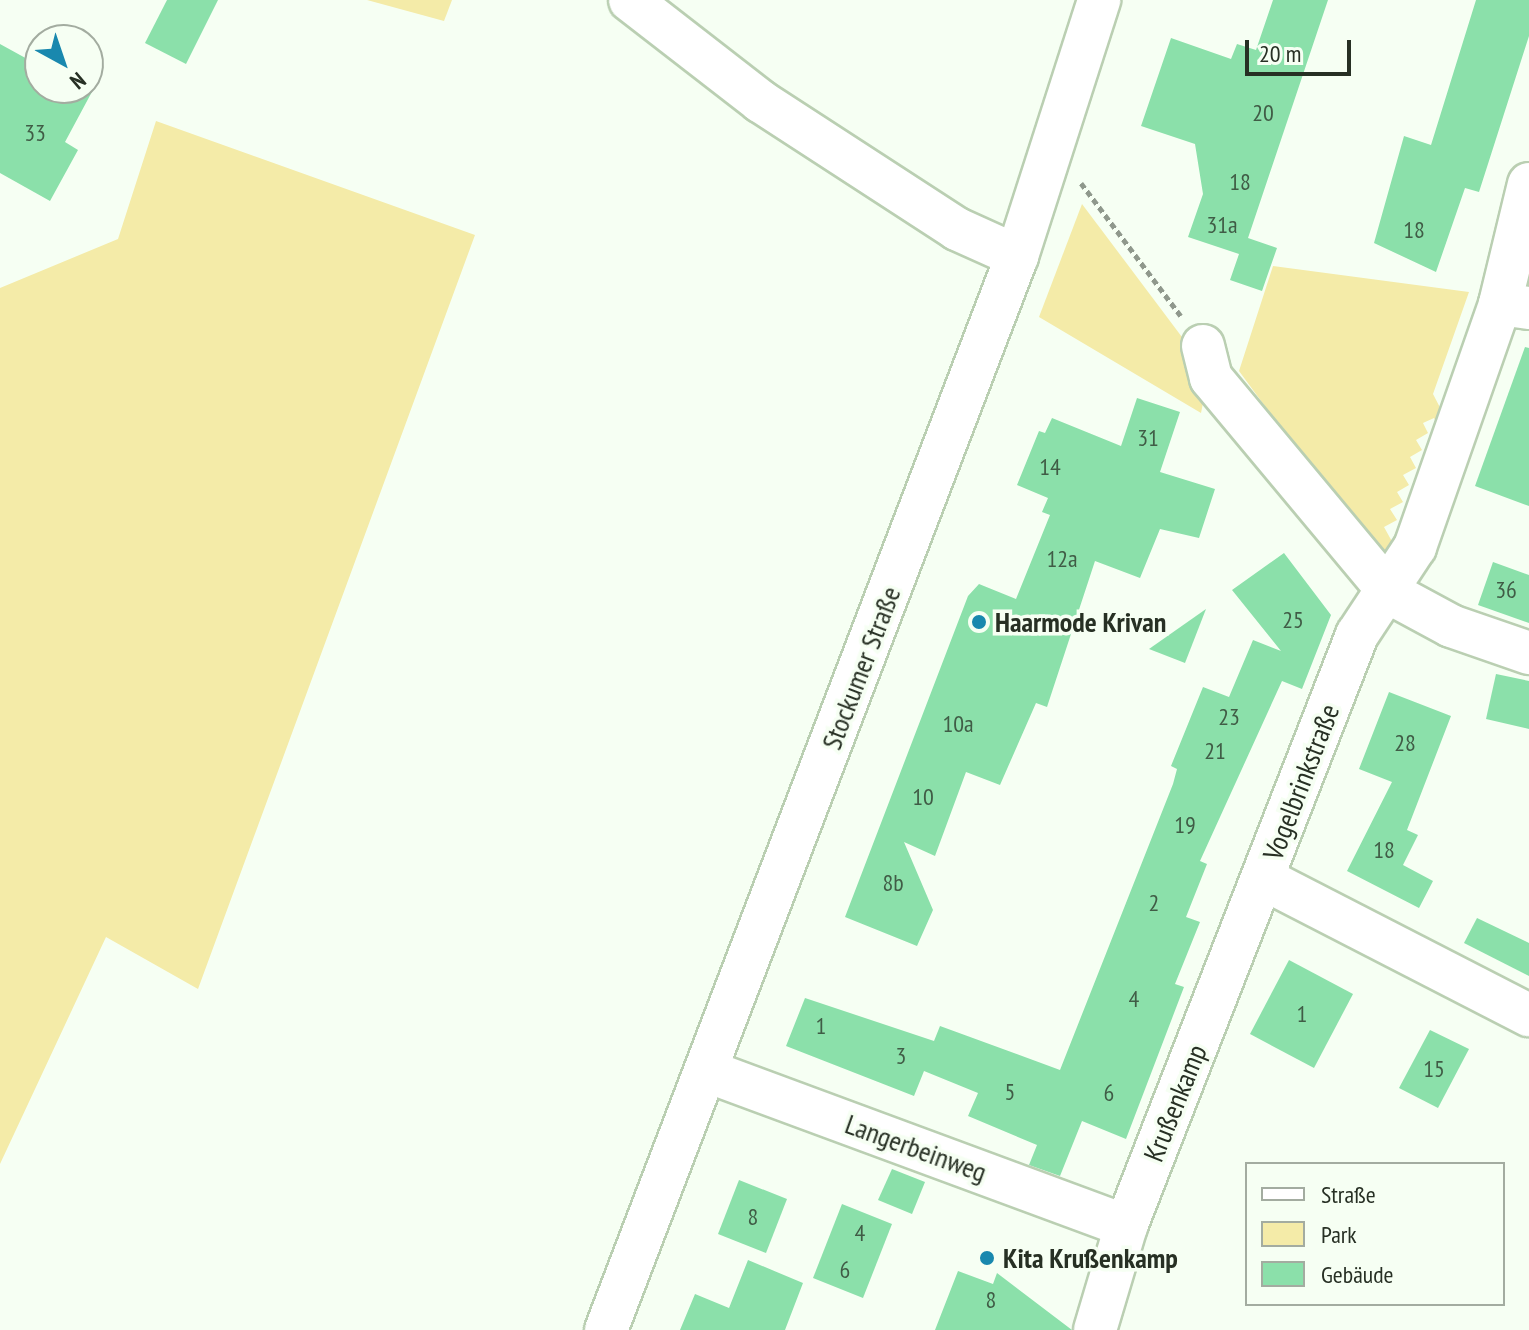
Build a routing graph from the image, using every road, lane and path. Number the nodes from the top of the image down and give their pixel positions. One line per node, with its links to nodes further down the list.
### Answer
1 (630, 0): 5 (street)
2 (1099, 0): 3 (street, Stockumer Straße)
3 (1054, 147): 5 (street, Stockumer Straße); 7 (path)
4 (1529, 184): 6 (street, Vogelbrinkstraße)
5 (1017, 256): 12 (street, Stockumer Straße)
6 (1514, 306): 8 (street, Vogelbrinkstraße)
7 (1203, 346): 8 (street)
8 (1390, 593): 9 (street); 10 (street, Vogelbrinkstraße)
9 (1529, 653)
10 (1264, 879): 11 (street, Vogelbrinkstraße); 13 (street, Krußenkamp)
11 (1529, 1015)
12 (707, 1071): 13 (street, Langerbeinweg); 14 (street, Stockumer Straße)
13 (1126, 1226): 15 (street, Krußenkamp)
14 (606, 1330)
15 (1095, 1330)

